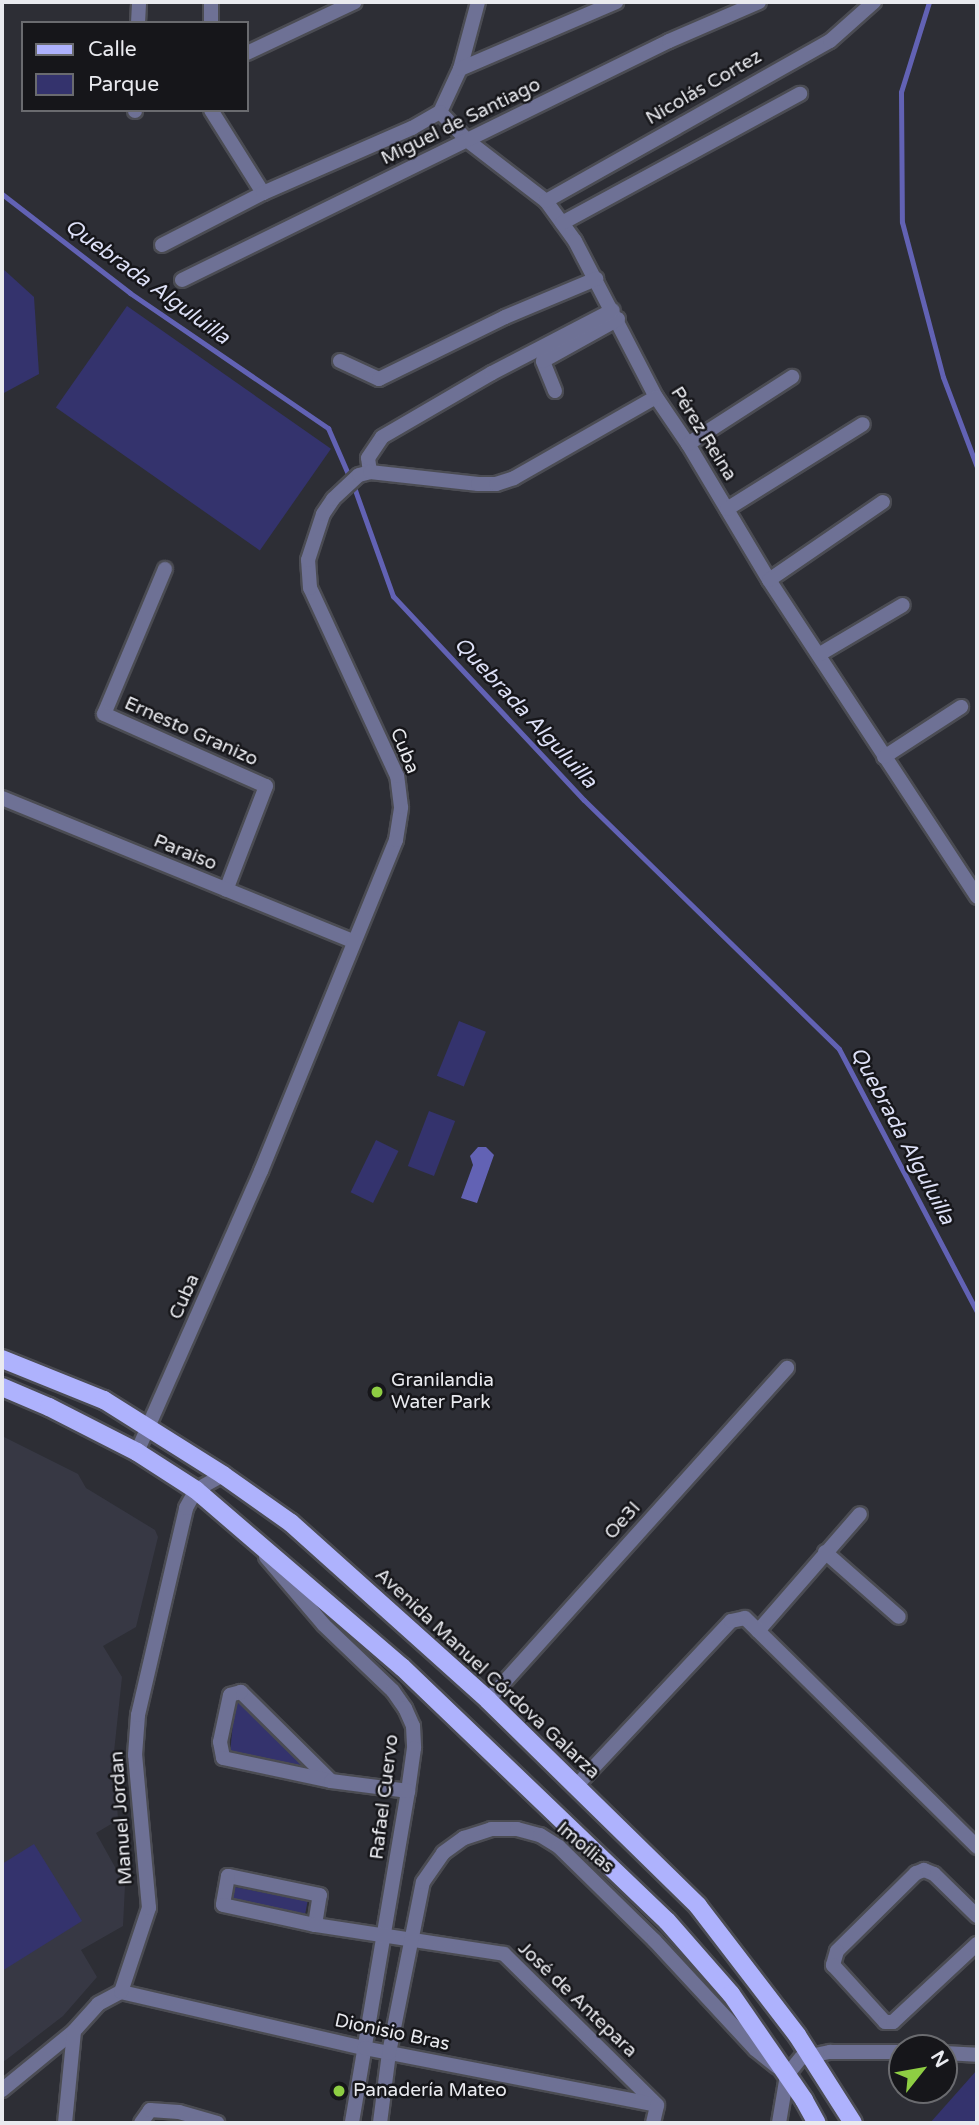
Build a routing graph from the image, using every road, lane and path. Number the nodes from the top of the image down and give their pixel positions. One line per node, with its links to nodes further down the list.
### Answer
1 (137, 2): 8 (street)
2 (211, 2): 9 (street)
3 (355, 2): 10 (street)
4 (478, 2): 11 (street)
5 (616, 2): 11 (street)
6 (759, 2): 15 (street, Miguel de Santiago)
7 (874, 2): 17 (street, Nicolás Cortez)
8 (138, 21)
9 (211, 21)
10 (248, 53)
11 (460, 69): 14 (street)
12 (800, 94): 18 (street)
13 (212, 112): 16 (street)
14 (440, 112): 15 (street, Pérez Reina); 16 (street)
15 (468, 141): 17 (street, Pérez Reina); 21 (street, Miguel de Santiago)
16 (262, 192): 19 (street)
17 (546, 201): 18 (street, Pérez Reina)
18 (562, 223): 20 (street, Pérez Reina)
19 (162, 245)
20 (596, 279): 22 (street, Pérez Reina); 23 (street)
21 (182, 280)
22 (616, 315): 25 (street); 26 (street, Pérez Reina); 29 (street)
23 (340, 361)
24 (792, 377): 28 (street)
25 (555, 391)
26 (656, 397): 28 (street, Pérez Reina); 29 (street)
27 (863, 424): 31 (street)
28 (688, 444): 31 (street, Pérez Reina)
29 (370, 472): 41 (street, Cuba)
30 (883, 502): 33 (street)
31 (727, 509): 33 (street, Pérez Reina)
32 (165, 569): 39 (street, Ernesto Granizo)
33 (769, 580): 35 (street, Pérez Reina)
34 (903, 605): 35 (street)
35 (820, 654): 37 (street, Pérez Reina)
36 (961, 707): 37 (street)
37 (884, 757): 40 (street, Pérez Reina)
38 (2, 799): 39 (street, Paraiso)
39 (226, 890): 41 (street, Paraiso)
40 (977, 897)
41 (354, 942): 45 (street, Cuba)
42 (2, 1359): 45 (main road, Avenida Manuel Córdova Galarza)
43 (787, 1368): 54 (street, Oe3I)
44 (2, 1387): 46 (main road)
45 (150, 1427): 46 (street, Cuba); 47 (main road, Avenida Manuel Córdova Galarza)
46 (137, 1452): 48 (main road)
47 (223, 1475): 48 (street); 54 (main road, Avenida Manuel Córdova Galarza)
48 (196, 1490): 50 (main road); 64 (street, Manuel Jordan)
49 (860, 1514): 51 (street)
50 (249, 1533): 57 (street, Rafael Cuervo); 72 (main road)
51 (825, 1552): 52 (street); 53 (street)
52 (899, 1617)
53 (758, 1631): 56 (street); 58 (street)
54 (488, 1700): 56 (main road, Avenida Manuel Córdova Galarza)
55 (331, 1781): 55 (street); 57 (street)
56 (577, 1785): 69 (main road, Avenida Manuel Córdova Galarza)
57 (408, 1791): 61 (street, Rafael Cuervo)
58 (977, 1847)
59 (977, 1916): 63 (street)
60 (315, 1925): 60 (street, José de Antepara); 61 (street, José de Antepara)
61 (385, 1935): 62 (street, José de Antepara); 66 (street, Rafael Cuervo)
62 (411, 1940): 68 (street, Imoilias); 72 (street, Imoilias); 74 (street, José de Antepara)
63 (977, 1944)
64 (121, 1992): 65 (street); 66 (street, Dionisio Bras)
65 (74, 2031): 73 (street); 75 (street)
66 (365, 2048): 68 (street, Dionisio Bras); 78 (street, Rafael Cuervo)
67 (888, 2052): 69 (street)
68 (389, 2053): 74 (street, Dionisio Bras); 79 (street, Imoilias)
69 (810, 2053): 72 (street); 83 (main road, Avenida Manuel Córdova Galarza)
70 (958, 2054): 71 (street)
71 (977, 2055)
72 (787, 2075): 81 (street); 82 (main road)
73 (2, 2090)
74 (657, 2105): 80 (street)
75 (65, 2123)
76 (141, 2123): 77 (street)
77 (217, 2123)
78 (352, 2123)
79 (380, 2123)
80 (653, 2123)
81 (779, 2123)
82 (817, 2123)
83 (853, 2123)

